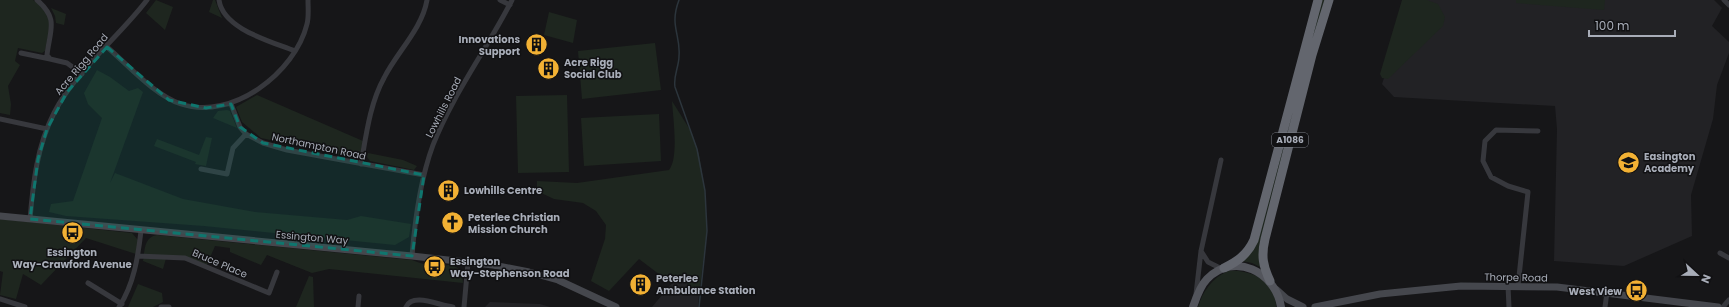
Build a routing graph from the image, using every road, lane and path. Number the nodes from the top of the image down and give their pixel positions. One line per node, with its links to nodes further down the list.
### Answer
1 (37, 0): 15 (street)
2 (218, 0): 13 (street)
3 (308, 0): 13 (street)
4 (427, 0): 23 (street)
5 (500, 0): 10 (street)
6 (1318, 0): 35 (highway, A1086)
7 (1329, 0): 37 (highway, A1086)
8 (1724, 0): 11 (street)
9 (145, 1): 12 (street, Acre Rigg Road)
10 (511, 2): 25 (street, Lowhills Road)
11 (1729, 5)
12 (107, 47): 16 (street, Acre Rigg Road); 17 (street)
13 (294, 51): 17 (street)
14 (22, 53): 15 (street)
15 (50, 58): 16 (street)
16 (82, 74): 19 (street, Acre Rigg Road)
17 (231, 104): 21 (street, Northampton Road)
18 (0, 119): 19 (street)
19 (47, 129): 27 (street, Acre Rigg Road)
20 (1538, 131): 40 (street)
21 (246, 134): 23 (street, Northampton Road); 24 (street)
22 (1221, 160): 29 (street)
23 (361, 164): 25 (street, Northampton Road)
24 (200, 169)
25 (424, 175): 32 (street, Lowhills Road)
26 (0, 216): 27 (street, Essington Way)
27 (30, 219): 28 (street, Essington Way)
28 (141, 231): 31 (street); 32 (street, Essington Way)
29 (1201, 251): 35 (street); 45 (street)
30 (1720, 253): 33 (street)
31 (138, 256): 36 (street, Bruce Place); 47 (street)
32 (412, 256): 34 (street, Essington Way)
33 (1729, 258)
34 (468, 264): 55 (street); 56 (street, Essington Way)
35 (1223, 268): 37 (main road); 45 (main road)
36 (277, 272)
37 (1270, 281): 41 (main road)
38 (88, 283): 47 (street)
39 (1508, 286): 40 (street, Thorpe Road); 60 (street, Thorpe Road); 61 (street)
40 (1518, 286): 42 (street, Thorpe Road)
41 (1277, 290): 58 (main road); 59 (street)
42 (1607, 292): 49 (street, Thorpe Road); 62 (street)
43 (359, 296): 52 (street)
44 (0, 299): 48 (street)
45 (1196, 299): 57 (main road)
46 (1729, 300): 64 (street)
47 (121, 305)
48 (22, 306)
49 (1708, 306): 63 (street, Thorpe Road)
50 (161, 307): 51 (street)
51 (169, 307)
52 (358, 307)
53 (406, 307): 54 (street)
54 (453, 307)
55 (464, 307)
56 (616, 307)
57 (1193, 307)
58 (1281, 307)
59 (1303, 307)
60 (1314, 307)
61 (1509, 307)
62 (1605, 307)
63 (1718, 307)
64 (1723, 307)

